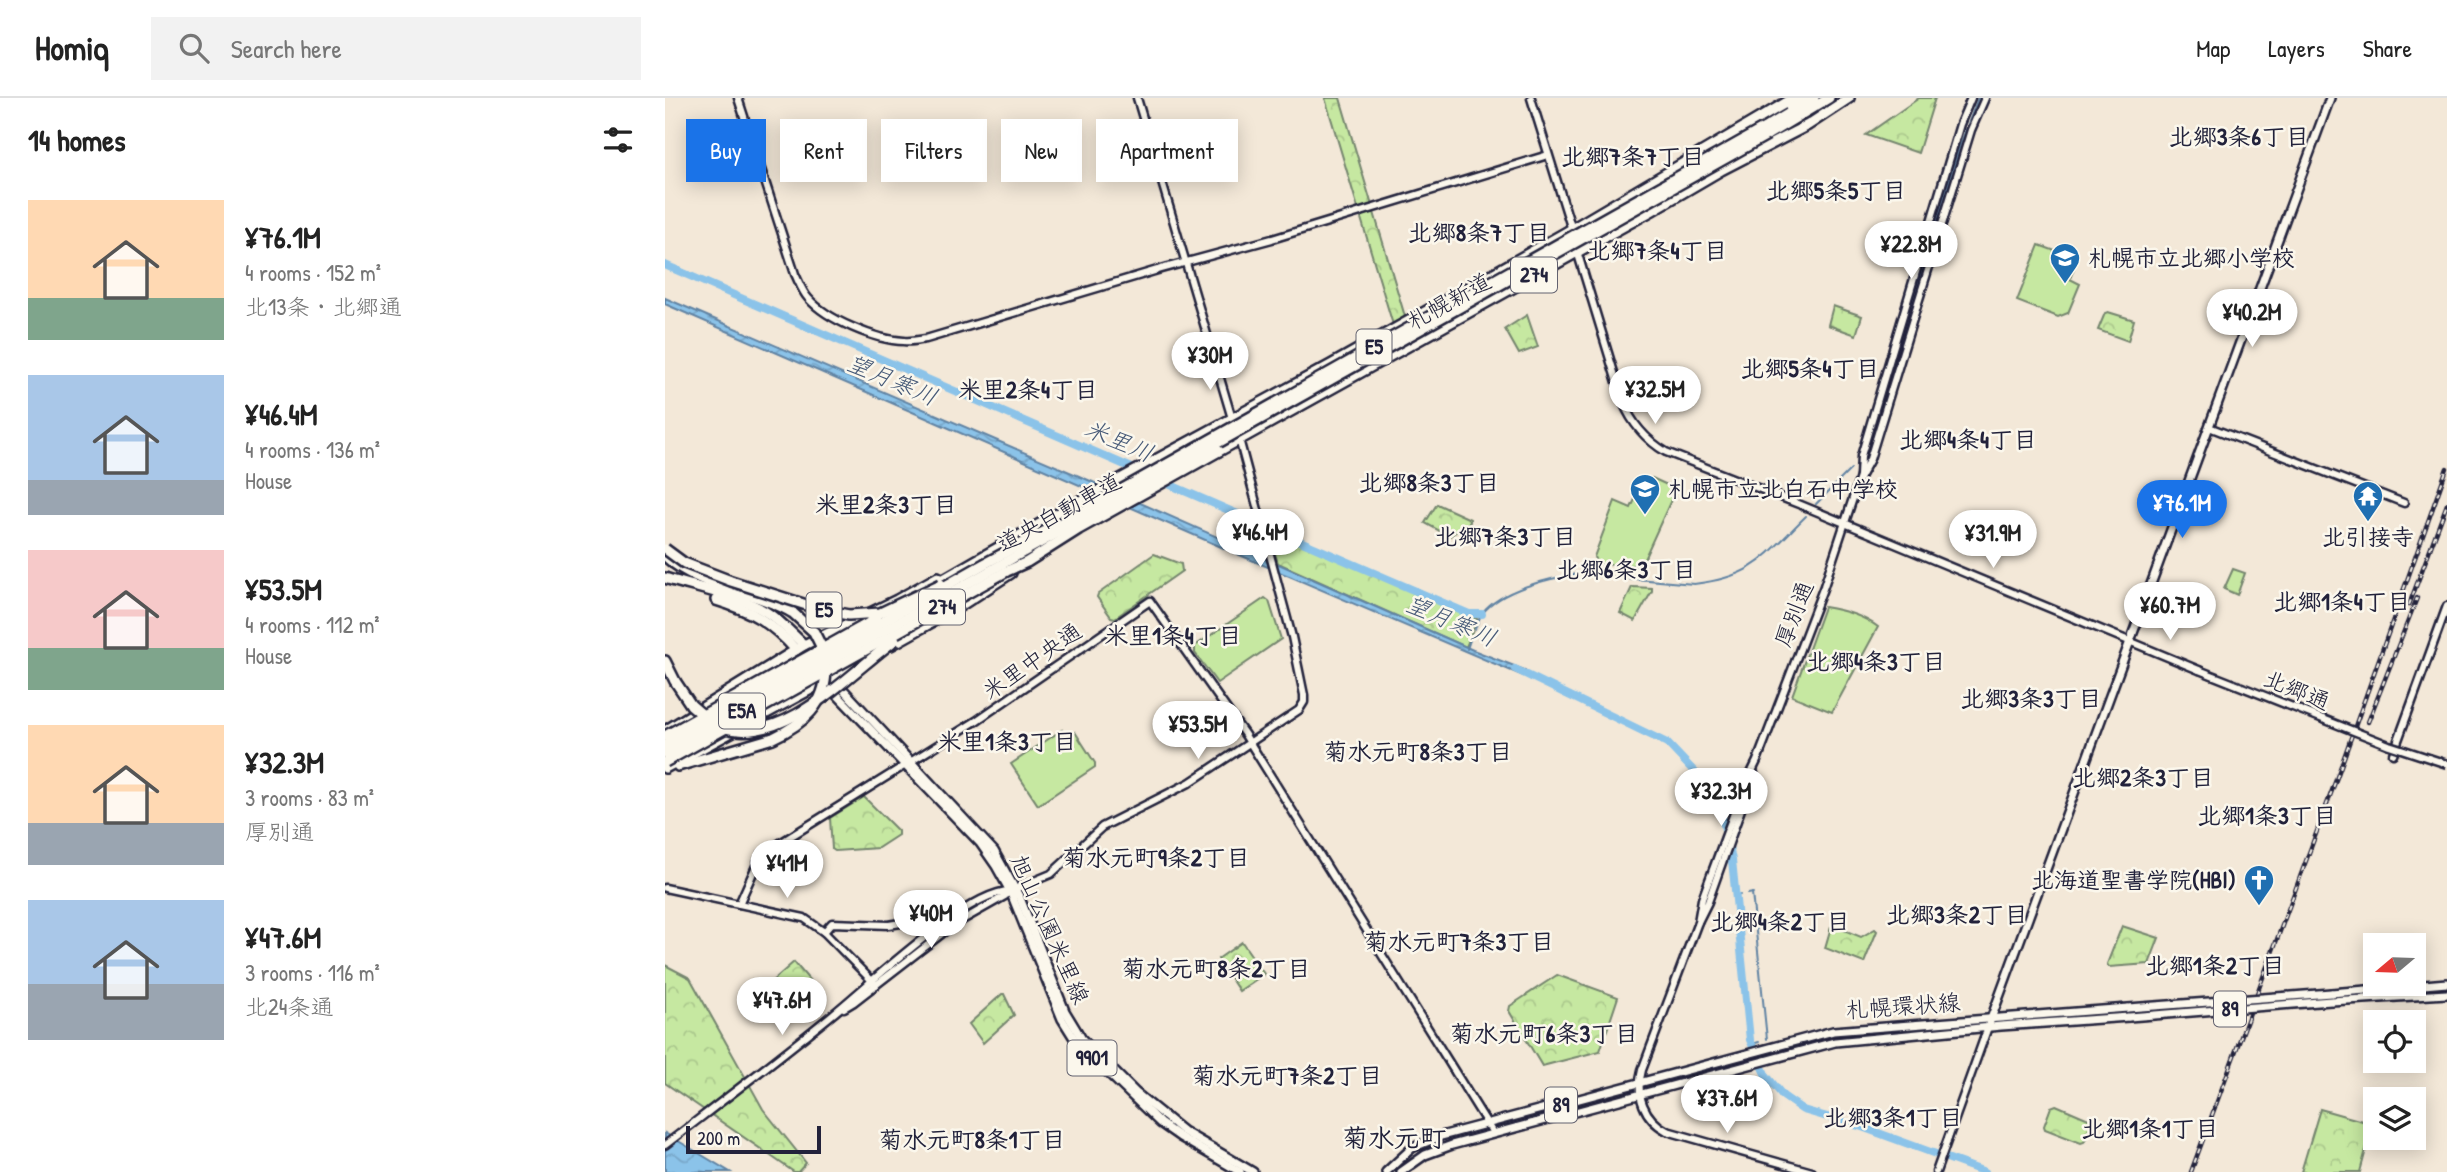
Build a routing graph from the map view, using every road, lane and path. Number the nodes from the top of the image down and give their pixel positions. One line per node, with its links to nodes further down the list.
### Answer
1 (738, 98): 18 (street)
2 (1137, 98): 18 (street)
3 (1531, 98): 15 (street, 北郷通)
4 (1794, 98): 14 (highway, 札幌新道 / 274)
5 (1804, 98): 14 (highway)
6 (1814, 98): 29 (highway, 道央自動車道 / E5, bridge)
7 (1829, 98): 30 (highway, 道央自動車道 / E5, bridge)
8 (1841, 98): 13 (highway)
9 (1849, 98): 13 (highway, 札幌新道 / 274)
10 (1971, 98): 22 (street, 厚別通)
11 (1985, 98): 22 (street, 厚別通)
12 (2330, 98): 20 (main road)
13 (1808, 125): 17 (highway, 札幌新道 / 274)
14 (1748, 126): 16 (highway, 札幌新道 / 274)
15 (1548, 155): 16 (street, 北郷通); 18 (street)
16 (1571, 229): 17 (street, 北郷通); 19 (highway, 札幌新道 / 274)
17 (1577, 251): 21 (highway, 札幌新道 / 274); 24 (street, 北郷通)
18 (1187, 263): 19 (street)
19 (1232, 418): 21 (street); 25 (highway, 札幌新道 / 274)
20 (2209, 427): 23 (street); 34 (main road)
21 (1239, 440): 28 (highway, 札幌新道 / 274, bridge); 41 (street)
22 (1860, 477): 24 (street, 厚別通)
23 (2404, 503)
24 (1846, 524): 34 (street, 北郷通); 61 (street, 厚別通)
25 (1010, 540): 35 (highway); 40 (highway, 札幌新道 / 274, bridge)
26 (665, 549): 29 (highway, E5, bridge)
27 (665, 556): 48 (highway, bridge)
28 (1027, 562): 38 (highway, bridge); 45 (highway, 札幌新道 / 274, bridge)
29 (984, 564): 37 (highway, 道央自動車道 / E5A, bridge)
30 (991, 572): 36 (highway, E5, bridge); 37 (highway, 道央自動車道 / E5A, bridge)
31 (665, 578): 35 (highway)
32 (665, 584): 35 (highway)
33 (2447, 606): 44 (street)
34 (2130, 642): 47 (street, 北郷通, bridge); 59 (main road)
35 (800, 648): 38 (main road, 旭山公園米里線 / 9901); 39 (highway)
36 (665, 661)
37 (816, 665): 42 (highway, E5A, bridge); 43 (highway, E5A, bridge)
38 (829, 680): 46 (main road, 旭山公園米里線 / 9901); 48 (highway)
39 (665, 731)
40 (665, 736)
41 (1249, 743): 46 (street, 米里中央通); 50 (street); 63 (street, 米里中央通)
42 (665, 745)
43 (665, 753)
44 (2393, 754)
45 (665, 762)
46 (909, 763): 50 (main road, 旭山公園米里線 / 9901); 51 (street, 米里中央通)
47 (2447, 764)
48 (665, 769)
49 (665, 888): 51 (street)
50 (1012, 889): 52 (street); 67 (main road, 旭山公園米里線 / 9901); 68 (main road, 旭山公園米里線 / 9901)
51 (739, 904): 53 (street)
52 (951, 923): 53 (street); 54 (street)
53 (824, 932): 54 (street)
54 (874, 983): 65 (street)
55 (2447, 984): 57 (main road, 札幌環状線 / 89)
56 (2447, 994): 57 (main road, 札幌環状線 / 89)
57 (2331, 997): 58 (main road, 札幌環状線 / 89, bridge)
58 (2128, 1012): 59 (main road, 札幌環状線 / 89); 60 (main road, 札幌環状線 / 89)
59 (1991, 1018): 60 (main road); 61 (main road, 札幌環状線 / 89)
60 (1988, 1027): 62 (main road, 札幌環状線 / 89); 66 (street)
61 (1640, 1083): 62 (street, 厚別通); 63 (main road, 札幌環状線 / 89)
62 (1640, 1095): 64 (main road, 札幌環状線 / 89); 71 (street)
63 (1487, 1124): 64 (street, 米里中央通); 69 (main road, 札幌環状線 / 89)
64 (1493, 1133): 70 (main road, 札幌環状線 / 89)
65 (665, 1145)
66 (1938, 1168)
67 (1240, 1172)
68 (1253, 1172)
69 (1385, 1172)
70 (1401, 1172)
71 (1812, 1172)

